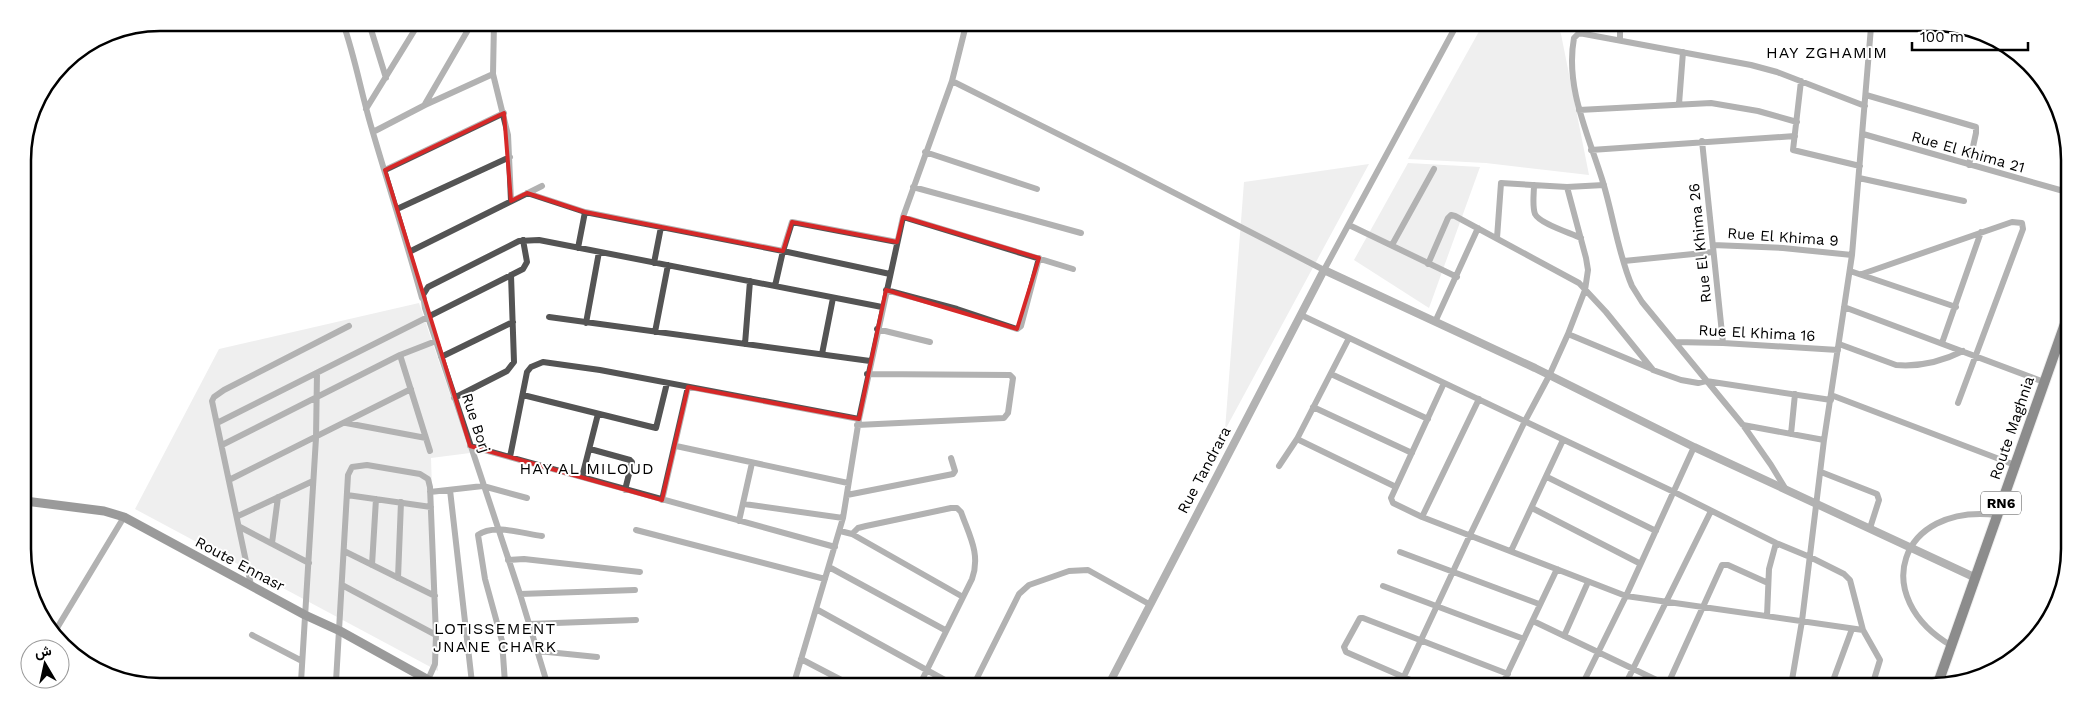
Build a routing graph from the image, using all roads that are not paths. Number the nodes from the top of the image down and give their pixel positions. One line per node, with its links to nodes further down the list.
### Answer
1 (1453, 31): 49 (street)
2 (1620, 31): 10 (street)
3 (1871, 31): 16 (street)
4 (347, 32): 20 (street, Rue Borj)
5 (372, 32): 13 (street)
6 (414, 32): 13 (street)
7 (467, 32): 18 (street)
8 (494, 32): 12 (street)
9 (964, 32): 14 (street)
10 (1620, 40): 11 (street); 21 (street)
11 (1683, 52): 15 (street); 17 (street)
12 (493, 74): 18 (street); 22 (street)
13 (386, 78): 20 (street)
14 (952, 81): 29 (street); 72 (street)
15 (1801, 81): 19 (street); 23 (street)
16 (1866, 95): 19 (street); 31 (street)
17 (1679, 104): 21 (street); 23 (street)
18 (425, 105): 24 (street)
19 (1865, 106): 25 (street)
20 (366, 109): 24 (street, Rue Borj)
21 (1579, 110): 28 (street)
22 (504, 113): 30 (street); 34 (street)
23 (1797, 122): 26 (street)
24 (373, 132): 34 (street, Rue Borj)
25 (1863, 134): 31 (street, Rue El Khima 21); 32 (street)
26 (1795, 136): 27 (street); 32 (street)
27 (1702, 141): 28 (street); 59 (street, Rue El Khima 26)
28 (1591, 150): 37 (street)
29 (925, 152): 39 (street); 41 (street)
30 (510, 157): 44 (street); 46 (street)
31 (1969, 165): 42 (street, Rue El Khima 21)
32 (1860, 166): 35 (street)
33 (1434, 169): 58 (street)
34 (385, 170): 46 (street, Rue Borj)
35 (1859, 178): 45 (street); 65 (street)
36 (1534, 185): 40 (street); 54 (street); 55 (street)
37 (1604, 185): 40 (street); 67 (street)
38 (542, 186): 43 (street)
39 (913, 186): 48 (street); 53 (street)
40 (1567, 187): 55 (street)
41 (1037, 189)
42 (2061, 190)
43 (527, 193): 44 (street); 47 (street)
44 (511, 201): 62 (street)
45 (1964, 201)
46 (398, 209): 62 (street, Rue Borj)
47 (586, 212): 50 (street); 60 (street)
48 (902, 217): 57 (street); 66 (street)
49 (1349, 225): 58 (street); 72 (street)
50 (661, 227): 61 (street); 68 (street)
51 (1478, 228): 54 (street); 69 (street); 77 (street)
52 (1981, 232): 75 (street); 86 (street); 109 (street)
53 (1081, 233)
54 (1497, 238): 81 (street)
55 (1582, 238): 81 (street)
56 (523, 240): 60 (street); 76 (street); 83 (street)
57 (897, 242): 61 (street); 74 (street)
58 (1392, 245): 69 (street)
59 (1713, 245): 64 (street, Rue El Khima 26); 65 (street, Rue El Khima 9)
60 (578, 248): 63 (street)
61 (783, 250): 74 (street); 79 (street)
62 (410, 252): 83 (street, Rue Borj)
63 (599, 252): 68 (street); 92 (street)
64 (1713, 252): 67 (street, Rue El Khima 9); 102 (street, Rue El Khima 26)
65 (1852, 255): 73 (street)
66 (1039, 258): 71 (street); 80 (street)
67 (1624, 261): 101 (street)
68 (654, 263): 70 (street)
69 (1428, 264): 77 (street)
70 (668, 265): 78 (street); 95 (street)
71 (1073, 269)
72 (1324, 270): 87 (street, Rue Tandrara); 91 (street)
73 (1850, 271): 75 (street); 85 (street)
74 (890, 274): 80 (street)
75 (1862, 274): 86 (street)
76 (511, 275): 88 (street); 90 (street)
77 (1457, 276): 91 (street)
78 (750, 281): 79 (street); 104 (street)
79 (775, 286): 82 (street)
80 (886, 290): 84 (street)
81 (1585, 290): 96 (street); 112 (street)
82 (833, 298): 84 (street); 107 (street)
83 (423, 299): 88 (street, Rue Borj)
84 (882, 307): 94 (street)
85 (1844, 307): 103 (street); 105 (street)
86 (1956, 307): 103 (street)
87 (1301, 315): 98 (street); 227 (street, Rue Tandrara)
88 (428, 316): 99 (street, Rue Borj); 113 (street)
89 (549, 318): 92 (street)
90 (514, 322): 110 (street); 127 (street)
91 (1435, 322): 116 (street)
92 (586, 324): 95 (street)
93 (349, 326): 134 (street)
94 (877, 329): 100 (street); 111 (street)
95 (655, 332): 104 (street)
96 (1568, 334): 112 (street); 116 (street)
97 (2061, 334): 118 (main road, Route Maghnia / RN6)
98 (1349, 338): 115 (street); 120 (street)
99 (436, 341): 108 (street); 110 (street, Rue Borj)
100 (930, 342)
101 (1675, 342): 102 (street, Rue El Khima 16); 117 (street)
102 (1723, 343): 105 (street, Rue El Khima 16)
103 (1942, 343): 106 (street)
104 (745, 344): 107 (street)
105 (1839, 347): 106 (street, Rue El Khima 16); 126 (street)
106 (1963, 351): 109 (street)
107 (822, 354): 111 (street)
108 (400, 355): 122 (street); 125 (street)
109 (1976, 356): 118 (street); 129 (street)
110 (441, 357): 127 (street, Rue Borj)
111 (870, 360): 114 (street)
112 (1653, 370): 117 (street)
113 (317, 373): 125 (street); 134 (street)
114 (868, 374): 135 (street); 135 (street)
115 (1331, 374): 130 (street); 132 (street)
116 (1549, 376): 133 (street); 147 (street)
117 (1706, 381): 123 (street); 137 (street)
118 (2044, 382): 154 (main road, Route Maghnia / RN6)
119 (667, 383): 121 (street); 124 (street); 131 (street)
120 (1444, 383): 128 (street); 132 (street)
121 (688, 387): 135 (street); 146 (street)
122 (411, 389): 136 (street); 140 (street)
123 (1796, 394): 126 (street); 138 (street)
124 (523, 395): 131 (street); 151 (street)
125 (318, 397): 139 (street); 144 (street)
126 (1831, 397): 143 (street); 154 (street)
127 (454, 398): 145 (street, Rue Borj)
128 (1478, 399): 133 (street); 185 (street)
129 (1958, 403)
130 (1313, 407): 141 (street); 150 (street)
131 (598, 414): 148 (street)
132 (1428, 419): 150 (street)
133 (1525, 421): 142 (street); 195 (street)
134 (217, 422): 144 (street)
135 (858, 422): 161 (street)
136 (346, 423): 139 (street); 140 (street)
137 (1743, 425): 138 (street); 164 (street)
138 (1791, 434): 143 (street)
139 (316, 438): 159 (street); 160 (street)
140 (426, 438): 149 (street)
141 (1297, 439): 155 (street); 163 (street)
142 (1563, 440): 158 (street); 168 (street)
143 (1824, 440): 156 (street)
144 (222, 445): 159 (street)
145 (470, 446): 151 (street); 162 (street, Rue Borj)
146 (676, 446): 153 (street); 174 (street)
147 (1694, 447): 164 (street); 168 (street)
148 (590, 449): 157 (street); 166 (street)
149 (430, 450)
150 (1412, 453): 163 (street)
151 (510, 457): 157 (street)
152 (951, 458): 170 (street)
153 (752, 463): 161 (street); 178 (street)
154 (2015, 464): 182 (main road, Route Maghnia / RN6)
155 (1279, 466)
156 (1821, 472): 177 (street); 189 (street)
157 (582, 477): 166 (street)
158 (1547, 477): 180 (street); 193 (street)
159 (229, 480): 183 (street)
160 (312, 482): 171 (street); 206 (street)
161 (848, 483): 170 (street)
162 (483, 486): 165 (street); 172 (street); 190 (street, Rue Borj)
163 (1396, 487): 185 (street)
164 (1785, 488): 177 (street)
165 (450, 490): 167 (street); 272 (street)
166 (625, 490): 174 (street)
167 (430, 492): 169 (street); 179 (street)
168 (1674, 492): 181 (street); 193 (street)
169 (347, 495): 173 (street); 201 (street)
170 (847, 495): 186 (street)
171 (278, 497): 183 (street); 197 (street)
172 (527, 498)
173 (376, 499): 176 (street); 208 (street)
174 (662, 500): 187 (street)
175 (31, 502): 184 (main road, Route Ennasr)
176 (402, 502): 179 (street); 213 (street)
177 (1817, 502): 189 (street); 204 (street)
178 (744, 504): 186 (street); 187 (street)
179 (431, 507): 223 (street)
180 (1532, 508): 202 (street); 207 (street)
181 (1711, 511): 198 (street); 226 (street)
182 (1997, 515): 200 (street); 214 (main road, Route Maghnia / RN6)
183 (238, 516): 188 (street)
184 (124, 517): 218 (main road, Route Ennasr); 238 (street)
185 (1422, 517): 195 (street)
186 (843, 518): 192 (street)
187 (739, 521): 199 (street)
188 (240, 527): 197 (street); 218 (street)
189 (1870, 528): 200 (street)
190 (498, 530): 196 (street); 205 (street, Rue Borj); 273 (street)
191 (636, 530): 215 (street)
192 (840, 531): 194 (street); 199 (street)
193 (1656, 531): 207 (street)
194 (852, 534): 225 (street); 225 (street)
195 (1470, 535): 202 (street); 211 (street)
196 (542, 536)
197 (272, 543): 206 (street)
198 (1776, 544): 204 (street); 217 (street)
199 (835, 547): 209 (street)
200 (1910, 547): 214 (street); 248 (street)
201 (344, 551): 208 (street); 219 (street)
202 (1511, 551): 210 (street)
203 (1400, 552): 211 (street)
204 (1810, 557): 236 (street); 241 (street)
205 (508, 560): 212 (street); 222 (street, Rue Borj)
206 (309, 563): 232 (street)
207 (1639, 563): 224 (street)
208 (372, 565): 213 (street)
209 (829, 567): 215 (street); 239 (street)
210 (1557, 569): 216 (street); 228 (street)
211 (1454, 571): 228 (street); 229 (street)
212 (640, 572)
213 (398, 578): 223 (street)
214 (1976, 578): 248 (main road, Route Maghnia / RN6)
215 (825, 579): 231 (street)
216 (1588, 582): 224 (street); 245 (street)
217 (1768, 583): 230 (street); 233 (street)
218 (252, 585): 232 (main road, Route Ennasr)
219 (342, 585): 242 (street); 244 (street)
220 (1383, 586): 229 (street)
221 (635, 590): 222 (street)
222 (520, 594): 237 (street, Rue Borj)
223 (434, 596): 244 (street)
224 (1626, 596): 226 (street); 250 (street)
225 (963, 597): 239 (street)
226 (1666, 602): 230 (street); 254 (street)
227 (1149, 604): 257 (street, Rue Tandrara); 279 (street)
228 (1540, 604): 235 (street)
229 (1438, 606): 246 (street); 247 (street)
230 (1704, 606): 233 (street); 263 (street)
231 (816, 609): 252 (street); 255 (street)
232 (305, 615): 242 (main road, Route Ennasr); 253 (street)
233 (1766, 616): 236 (street)
234 (636, 620): 237 (street)
235 (1532, 621): 245 (street); 246 (street)
236 (1802, 621): 240 (street); 264 (street)
237 (529, 624): 249 (street, Rue Borj)
238 (58, 627)
239 (945, 630): 255 (street)
240 (1852, 630): 241 (street); 265 (street)
241 (1863, 630): 266 (street)
242 (340, 631): 269 (street); 270 (main road, Route Ennasr)
243 (252, 635): 253 (street)
244 (436, 635): 271 (street)
245 (1564, 636): 250 (street)
246 (1524, 638): 256 (street)
247 (1421, 641): 256 (street); 258 (street); 280 (street)
248 (1952, 646): 267 (main road, Route Maghnia / RN6)
249 (538, 651): 251 (street); 274 (street, Rue Borj)
250 (1597, 652): 254 (street); 260 (street)
251 (597, 657)
252 (801, 659): 275 (street); 276 (street)
253 (302, 661): 268 (street)
254 (1633, 669): 261 (street); 262 (street)
255 (926, 670): 277 (street); 278 (street)
256 (1508, 674): 259 (street)
257 (1112, 677)
258 (1402, 677)
259 (1506, 677)
260 (1586, 677)
261 (1629, 677)
262 (1650, 677)
263 (1671, 677)
264 (1793, 677)
265 (1834, 677)
266 (1875, 677)
267 (1940, 677)
268 (301, 678)
269 (336, 678)
270 (422, 678)
271 (431, 678)
272 (471, 678)
273 (505, 678)
274 (546, 678)
275 (796, 678)
276 (837, 678)
277 (923, 678)
278 (940, 678)
279 (977, 678)
280 (1404, 678)

